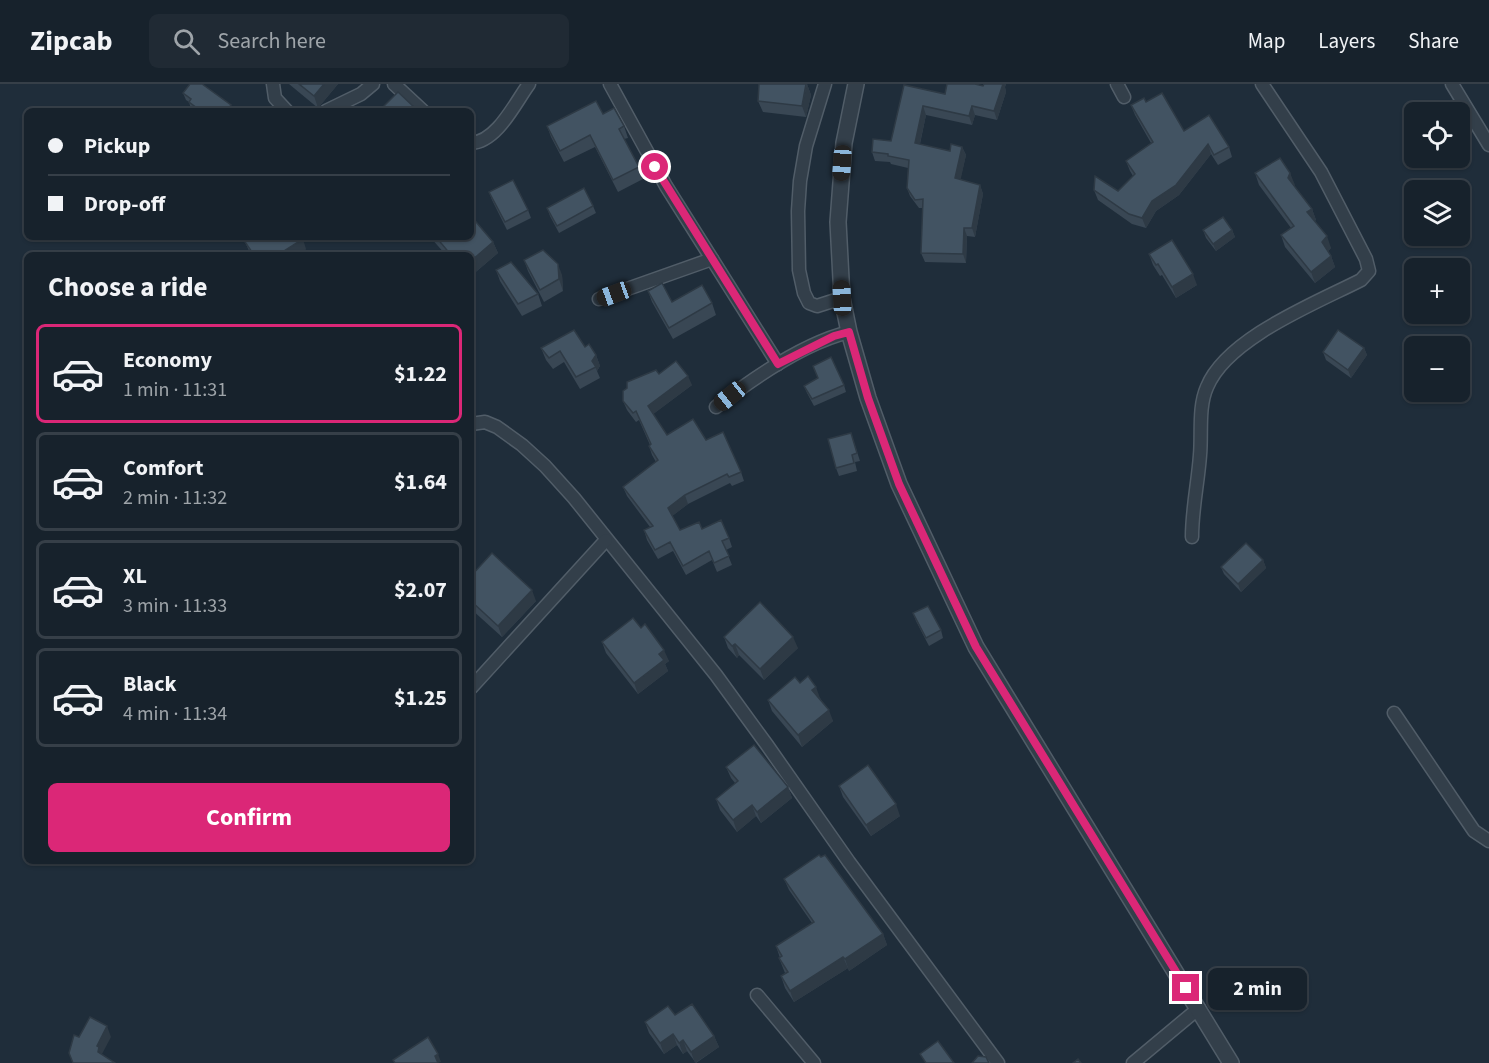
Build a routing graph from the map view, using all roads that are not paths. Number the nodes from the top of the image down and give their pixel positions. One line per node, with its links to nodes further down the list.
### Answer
1 (273, 84): 12 (street)
2 (373, 84): 13 (street)
3 (394, 84): 14 (street)
4 (528, 84): 15 (street)
5 (610, 84): 17 (street)
6 (825, 84): 18 (street)
7 (856, 84): 18 (street)
8 (1117, 84): 11 (street)
9 (1262, 84): 24 (street)
10 (1452, 84): 16 (street)
11 (1124, 97)
12 (284, 108)
13 (332, 108)
14 (420, 108)
15 (474, 143)
16 (1489, 145)
17 (712, 259): 19 (street); 21 (street)
18 (842, 298): 20 (street)
19 (599, 299)
20 (849, 332): 21 (street); 30 (street)
21 (778, 364): 22 (street)
22 (716, 407)
23 (474, 424): 25 (street)
24 (1192, 537)
25 (606, 540): 26 (street); 32 (street)
26 (474, 685)
27 (1394, 713): 28 (street)
28 (1489, 841)
29 (757, 994): 31 (street)
30 (1198, 1008): 33 (street); 34 (street)
31 (814, 1063)
32 (998, 1063)
33 (1132, 1063)
34 (1231, 1063)

